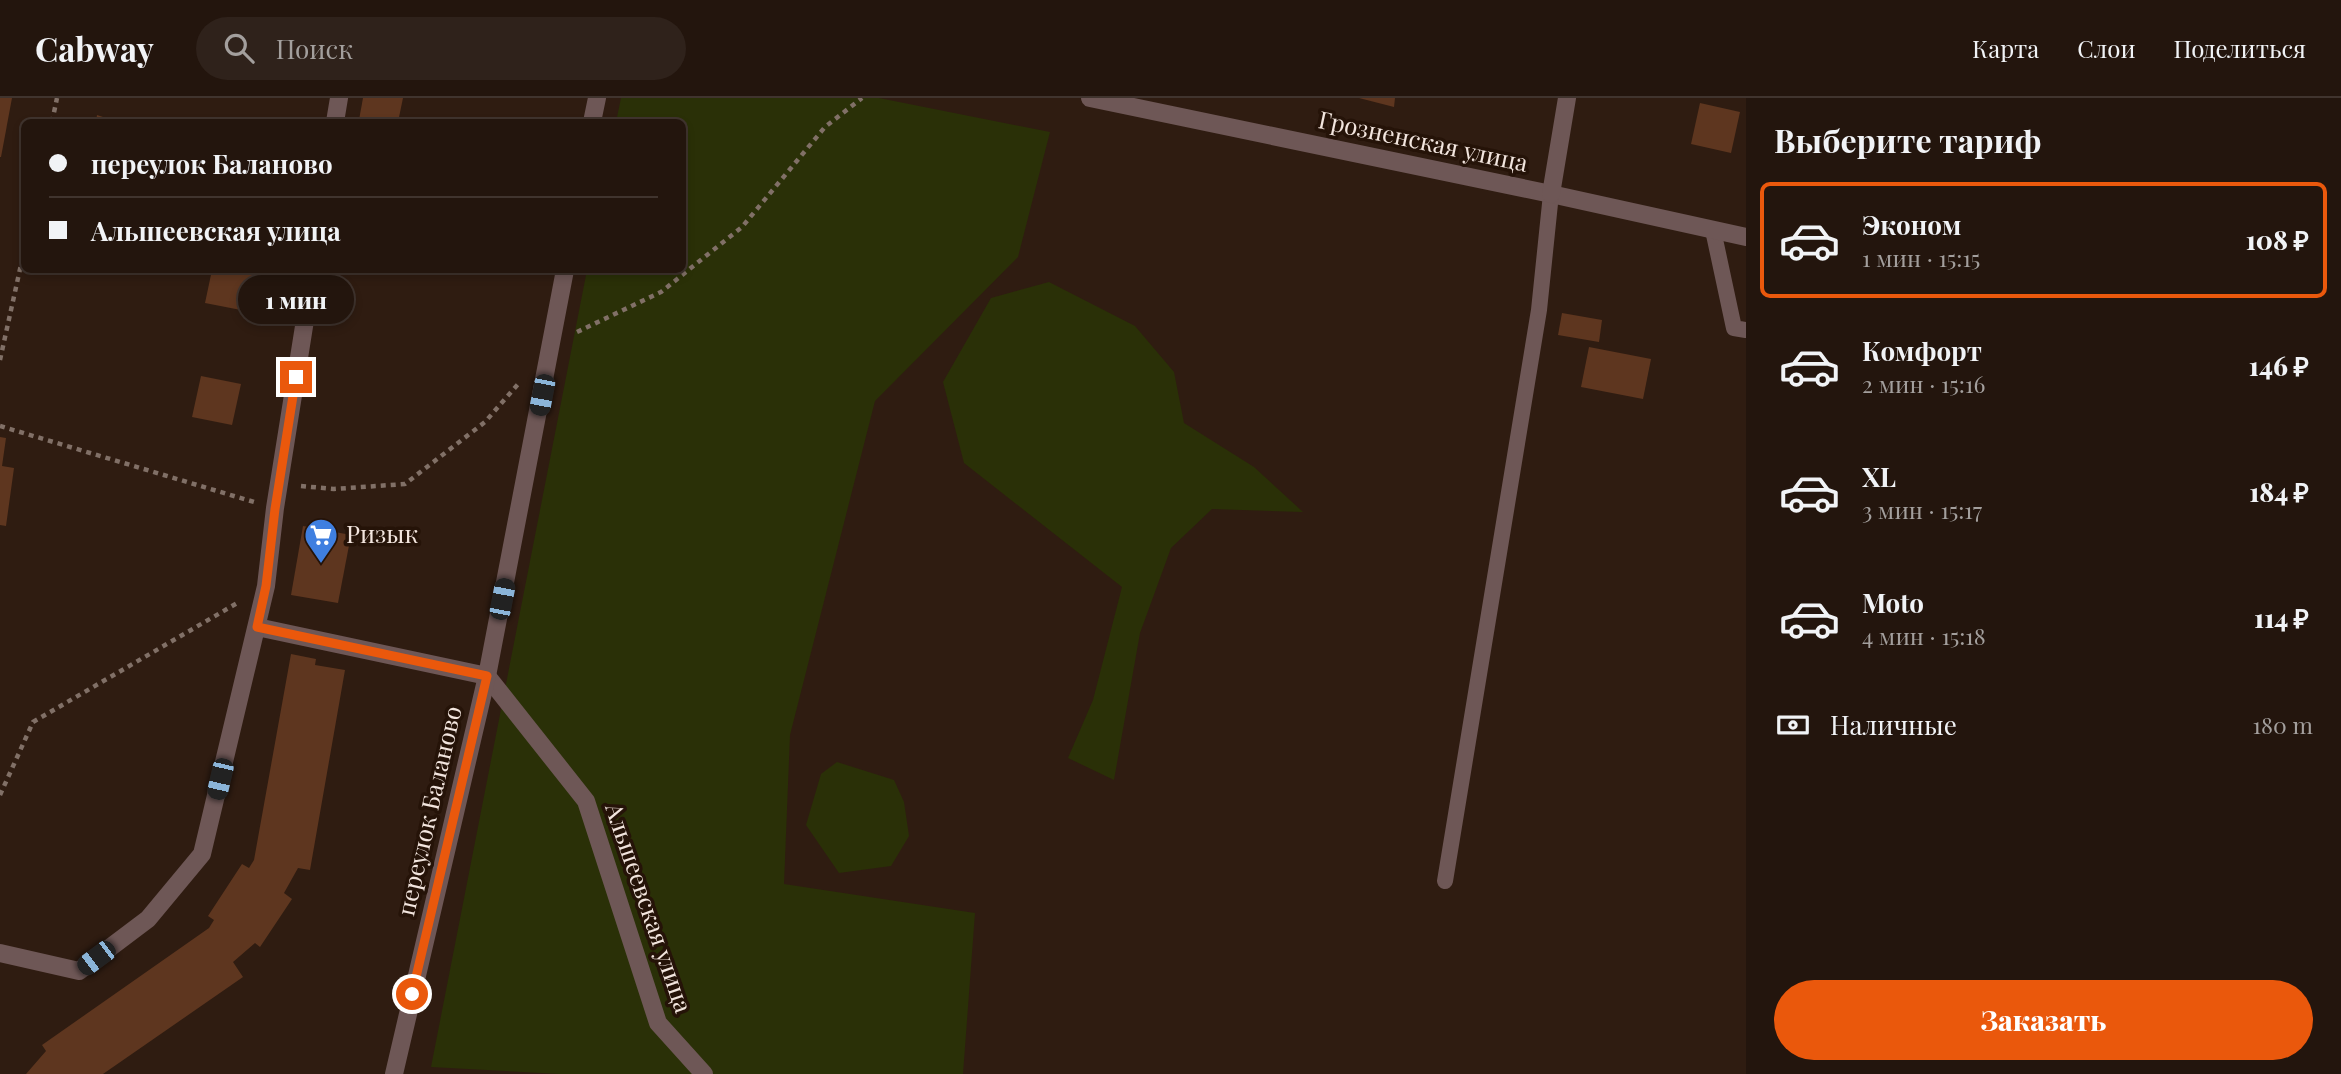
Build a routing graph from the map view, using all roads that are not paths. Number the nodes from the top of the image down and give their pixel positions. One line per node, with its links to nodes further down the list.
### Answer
1 (338, 98): 5 (street)
2 (597, 98): 6 (street)
3 (1090, 98): 7 (street, Грозненская улица)
4 (1567, 98): 7 (street)
5 (335, 119)
6 (593, 119)
7 (1551, 194): 8 (street, Грозненская улица); 15 (lane)
8 (1713, 230): 9 (street, Грозненская улица); 12 (lane)
9 (1746, 237)
10 (313, 273): 13 (street)
11 (564, 273): 14 (street, переулок Баланово)
12 (1746, 330)
13 (257, 627): 14 (street); 16 (street)
14 (487, 676): 17 (street, переулок Баланово); 18 (street, Альшеевская улица)
15 (1445, 881)
16 (0, 953)
17 (394, 1074)
18 (704, 1074)

